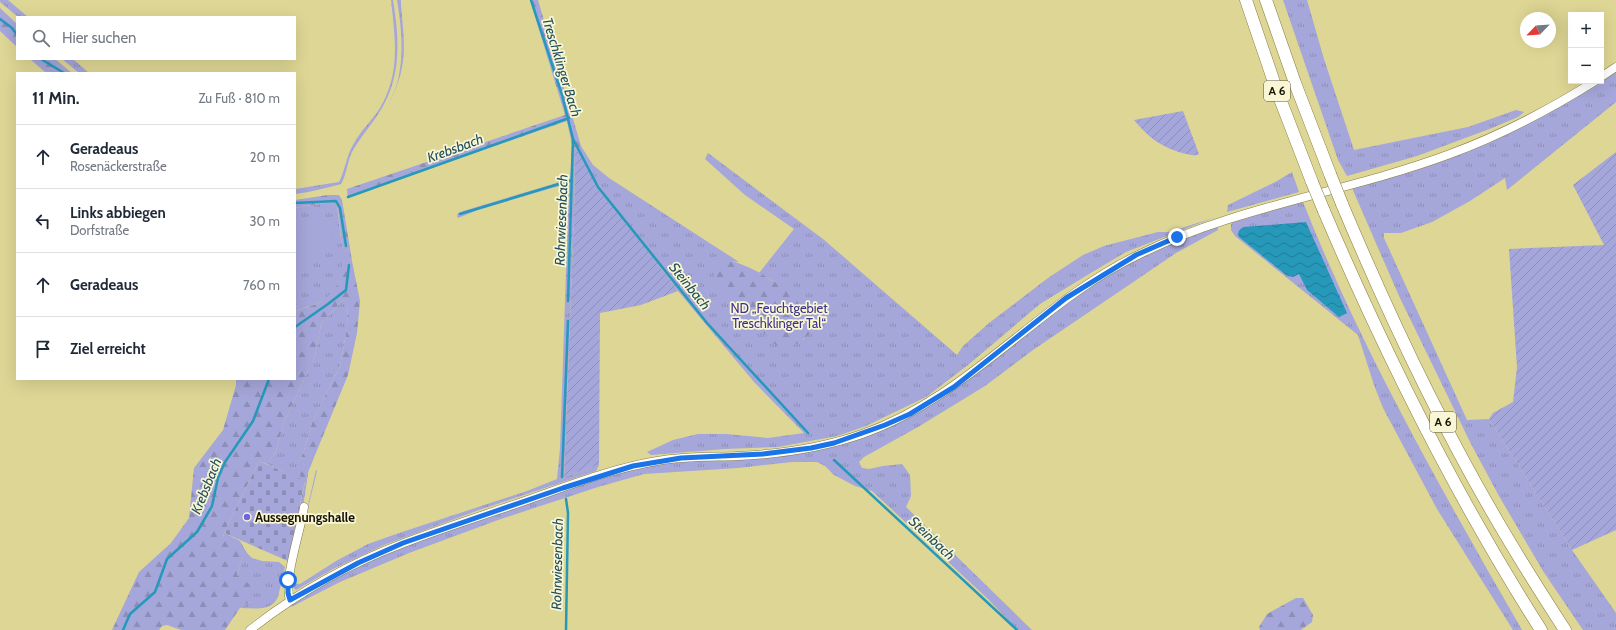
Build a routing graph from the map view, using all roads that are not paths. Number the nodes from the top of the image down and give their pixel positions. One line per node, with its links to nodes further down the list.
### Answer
1 (1246, 0): 9 (highway, A 6, bridge)
2 (1266, 0): 10 (highway, A 6, bridge)
3 (1616, 67): 4 (street)
4 (1604, 75)
5 (1590, 84): 7 (street)
6 (304, 506): 7 (street)
7 (290, 600): 8 (street)
8 (250, 630)
9 (1541, 630)
10 (1565, 630)

